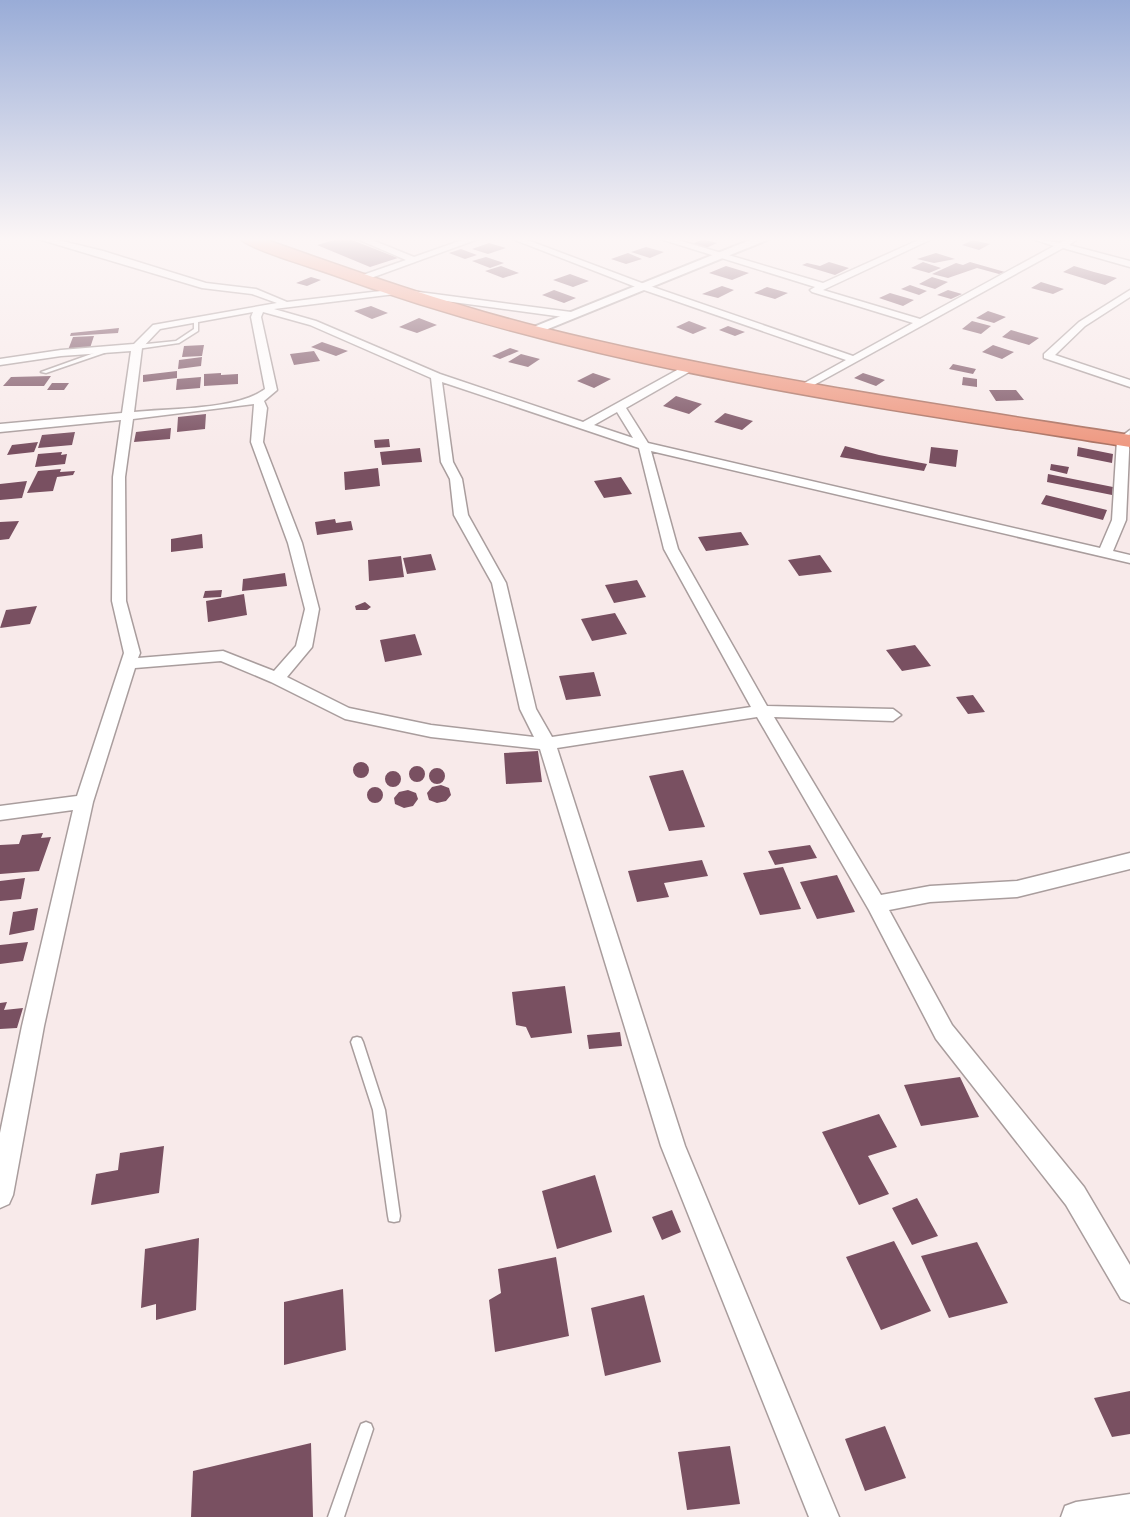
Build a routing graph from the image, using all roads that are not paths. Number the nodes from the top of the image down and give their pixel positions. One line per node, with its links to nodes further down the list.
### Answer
1 (259, 308): 24 (street)
2 (255, 309): 12 (street)
3 (262, 309): 21 (street)
4 (458, 309): 14 (highway)
5 (529, 309): 11 (street)
6 (587, 309): 11 (street)
7 (707, 309): 17 (street)
8 (876, 309): 13 (street)
9 (947, 309): 13 (street)
10 (1106, 309): 22 (street)
11 (571, 315): 14 (street)
12 (196, 320): 15 (street); 15 (lane)
13 (922, 323): 17 (street)
14 (533, 330): 19 (highway)
15 (137, 347): 16 (street); 26 (street)
16 (110, 349): 18 (street); 20 (lane)
17 (855, 360): 23 (street)
18 (0, 362)
19 (692, 366): 23 (highway); 25 (street)
20 (44, 372)
21 (436, 376): 27 (street); 37 (street)
22 (1130, 384)
23 (803, 388): 29 (highway)
24 (258, 400): 26 (street); 34 (street)
25 (619, 406): 27 (street); 30 (street)
26 (128, 415): 28 (street); 33 (street)
27 (584, 426): 30 (street)
28 (0, 428)
29 (1128, 438): 31 (street)
30 (644, 446): 31 (street); 35 (street)
31 (1105, 553): 32 (street)
32 (1130, 559)
33 (128, 664): 34 (street); 38 (street)
34 (277, 678): 37 (street)
35 (762, 711): 36 (street); 37 (street); 41 (street)
36 (893, 715)
37 (547, 744): 49 (street)
38 (84, 802): 39 (street); 43 (street)
39 (0, 813)
40 (1130, 860): 41 (street)
41 (876, 904): 45 (street)
42 (357, 1042): 44 (lane)
43 (0, 1195)
44 (394, 1216)
45 (1130, 1290)
46 (366, 1429): 48 (lane)
47 (1130, 1508): 50 (street)
48 (336, 1517)
49 (824, 1517)
50 (1076, 1517)

